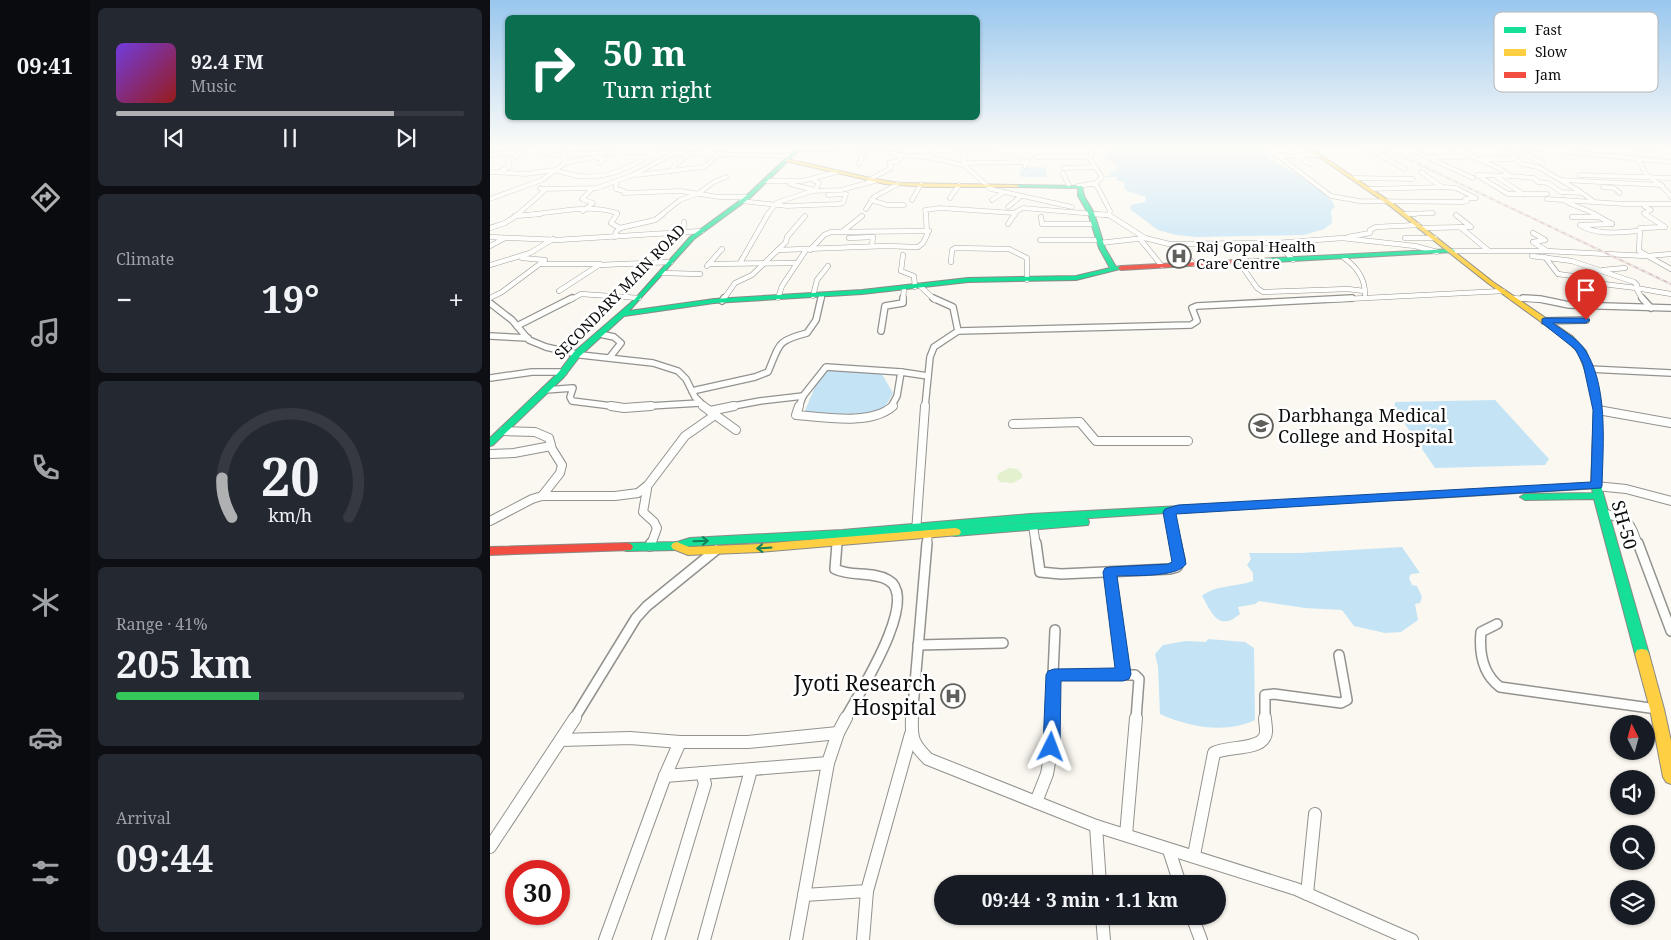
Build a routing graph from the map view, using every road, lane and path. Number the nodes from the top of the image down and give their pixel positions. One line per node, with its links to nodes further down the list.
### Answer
1 (510, 192): 29 (street)
2 (544, 192): 54 (street)
3 (589, 192): 47 (street)
4 (624, 192): 5 (street)
5 (656, 192)
6 (689, 192): 22 (street)
7 (753, 192): 30 (street, SECONDARY MAIN ROAD)
8 (808, 192): 39 (street)
9 (884, 192): 33 (street)
10 (917, 192): 34 (street)
11 (954, 192): 28 (street)
12 (1004, 192): 27 (street); 35 (street)
13 (1021, 192): 27 (street)
14 (1081, 192): 49 (street)
15 (1101, 192): 52 (street)
16 (1325, 192): 38 (street)
17 (1374, 192): 38 (street, SH-50)
18 (1464, 192): 38 (street)
19 (1504, 192): 24 (street)
20 (1520, 192): 24 (street)
21 (1562, 192): 23 (street)
22 (699, 193): 30 (street); 67 (street)
23 (1582, 193): 37 (street)
24 (1523, 194): 25 (street)
25 (1547, 194): 32 (street)
26 (828, 195): 40 (street); 40 (street); 43 (street)
27 (1018, 196): 45 (street); 49 (street)
28 (950, 198)
29 (490, 199)
30 (745, 199): 39 (street); 69 (street, SECONDARY MAIN ROAD)
31 (1546, 199): 32 (street)
32 (1554, 199): 36 (street)
33 (870, 200): 41 (street); 46 (street)
34 (912, 200)
35 (992, 200)
36 (1564, 200): 37 (street); 59 (street)
37 (1593, 201): 44 (street)
38 (1387, 202): 51 (street, SH-50)
39 (774, 204): 43 (street); 111 (street)
40 (827, 205): 43 (street)
41 (904, 205)
42 (1670, 205): 44 (street)
43 (806, 206)
44 (1644, 206): 68 (street)
45 (1008, 207)
46 (866, 209)
47 (583, 210): 54 (street); 67 (street)
48 (1016, 212): 49 (street); 61 (street); 70 (street)
49 (1091, 212): 52 (street); 62 (street)
50 (1433, 213): 51 (street)
51 (1404, 214): 64 (street, SH-50)
52 (1109, 215): 78 (street)
53 (1456, 215): 65 (street)
54 (516, 216): 66 (street)
55 (805, 216): 92 (street)
56 (862, 216): 72 (street)
57 (1041, 217): 62 (street)
58 (1572, 217): 59 (street)
59 (1601, 217): 63 (street)
60 (684, 222): 71 (street)
61 (1008, 224)
62 (1094, 224): 84 (street)
63 (1612, 224): 68 (street); 68 (street)
64 (1420, 226): 65 (street); 79 (street); 81 (street, SH-50)
65 (1460, 227): 95 (street)
66 (490, 228)
67 (620, 228): 76 (street)
68 (1639, 229): 102 (street)
69 (702, 230): 71 (street); 107 (street, SECONDARY MAIN ROAD)
70 (929, 231): 74 (street); 89 (street)
71 (683, 232): 76 (street)
72 (842, 232): 74 (street); 93 (street)
73 (1533, 234): 97 (street)
74 (849, 235): 89 (street); 90 (street)
75 (490, 237): 77 (street)
76 (615, 237): 82 (street)
77 (505, 238): 82 (street); 88 (street)
78 (1142, 238): 84 (street); 87 (street); 119 (street)
79 (1342, 238): 85 (street); 98 (street)
80 (1406, 238): 81 (street)
81 (1435, 238): 94 (street, SH-50)
82 (553, 240): 104 (street)
83 (1040, 240): 84 (street)
84 (1099, 242): 121 (street)
85 (1277, 243): 87 (street); 106 (street)
86 (1557, 244): 99 (street)
87 (1180, 245): 115 (street)
88 (490, 246)
89 (872, 246): 90 (street)
90 (848, 248): 93 (street)
91 (722, 250): 111 (street)
92 (778, 250): 93 (street); 108 (street)
93 (808, 250): 112 (street)
94 (1452, 251): 95 (street); 98 (street); 132 (street, SH-50)
95 (1489, 251): 96 (street)
96 (1518, 251): 97 (street); 103 (street)
97 (1548, 251): 99 (street)
98 (1437, 252): 105 (street)
99 (1567, 252): 102 (street)
100 (1671, 254): 102 (street)
101 (903, 255): 128 (street)
102 (1646, 256): 122 (street)
103 (1545, 257): 123 (street); 126 (street)
104 (522, 258): 113 (street); 116 (street)
105 (1344, 258): 106 (street); 131 (street)
106 (1293, 260): 110 (street)
107 (671, 262): 114 (street); 124 (street, SECONDARY MAIN ROAD)
108 (765, 262): 111 (street); 112 (street); 139 (street)
109 (951, 262): 127 (street)
110 (1239, 262): 115 (street); 131 (street)
111 (740, 263)
112 (796, 263): 137 (street)
113 (540, 264): 114 (street); 135 (street)
114 (604, 264): 130 (street)
115 (1193, 264): 119 (street)
116 (490, 265)
117 (1574, 265): 126 (street)
118 (828, 266): 134 (street)
119 (1162, 266): 121 (street)
120 (1624, 268): 123 (street)
121 (1114, 269): 127 (street)
122 (1671, 269)
123 (1601, 271): 129 (street)
124 (662, 273): 125 (street); 136 (street, SECONDARY MAIN ROAD)
125 (700, 274)
126 (1582, 278): 129 (street)
127 (1027, 280): 128 (street)
128 (913, 287): 134 (street); 147 (street); 148 (street)
129 (1636, 288): 133 (street); 141 (street)
130 (559, 291)
131 (1364, 291): 138 (street)
132 (1508, 294): 138 (street); 141 (street); 145 (street, SH-50)
133 (1671, 294)
134 (817, 295): 137 (street); 161 (street)
135 (490, 298)
136 (639, 298): 143 (street, SECONDARY MAIN ROAD); 146 (street)
137 (778, 298): 139 (street)
138 (1367, 298): 148 (street)
139 (722, 301): 143 (street)
140 (490, 303): 146 (street)
141 (1651, 308): 142 (street)
142 (1671, 308)
143 (622, 314): 149 (street, SECONDARY MAIN ROAD)
144 (1586, 320): 145 (street)
145 (1544, 321): 154 (street, SH-50)
146 (517, 326): 151 (street)
147 (882, 331)
148 (958, 331): 158 (street)
149 (600, 334): 152 (street, SECONDARY MAIN ROAD); 153 (street)
150 (490, 336): 151 (street)
151 (528, 338): 152 (street)
152 (577, 354): 153 (street); 155 (street, SECONDARY MAIN ROAD)
153 (610, 357): 161 (street)
154 (1589, 369): 157 (street); 164 (street, SH-50)
155 (564, 372): 159 (street); 160 (street, SECONDARY MAIN ROAD)
156 (901, 372): 158 (street); 162 (street); 162 (street)
157 (1671, 373)
158 (928, 376): 182 (street)
159 (490, 378)
160 (546, 390): 163 (street); 169 (street, SECONDARY MAIN ROAD)
161 (692, 391): 163 (street)
162 (803, 396): 165 (street)
163 (700, 403): 165 (street)
164 (1598, 410): 166 (street); 175 (street, SH-50)
165 (712, 413): 168 (street); 174 (street)
166 (1671, 423)
167 (1014, 424): 170 (street)
168 (736, 430)
169 (503, 431): 171 (street, SECONDARY MAIN ROAD); 172 (street)
170 (1188, 442)
171 (490, 443)
172 (551, 446): 173 (street); 176 (street)
173 (490, 454)
174 (647, 488): 176 (street); 185 (street)
175 (1598, 491): 177 (street); 178 (street, SH-50); 179 (street)
176 (542, 496): 180 (street)
177 (1671, 501)
178 (1603, 513): 192 (street); 198 (street, SH-50)
179 (1170, 514): 181 (street); 182 (street); 189 (street)
180 (490, 522)
181 (1033, 526): 182 (street); 189 (street)
182 (922, 531): 183 (street); 184 (street); 194 (street)
183 (811, 540): 184 (street); 186 (street, one-way to 183); 187 (street, one-way to 187)
184 (837, 542): 199 (street)
185 (650, 546): 186 (street); 188 (street)
186 (677, 546): 187 (street)
187 (716, 550): 201 (street)
188 (490, 551)
189 (1110, 572): 196 (street)
190 (1497, 624): 198 (street)
191 (1055, 630): 197 (street)
192 (1671, 631)
193 (1003, 643): 194 (street)
194 (918, 645): 200 (street)
195 (1339, 655): 214 (street)
196 (1123, 674): 197 (street); 211 (street)
197 (1054, 675): 208 (street)
198 (1658, 709): 207 (street, SH-50)
199 (838, 733): 202 (street); 203 (street)
200 (911, 734): 208 (street); 217 (street)
201 (561, 740): 202 (street); 212 (street)
202 (680, 742): 206 (street)
203 (828, 763): 204 (street); 219 (street)
204 (751, 770): 205 (street); 224 (street)
205 (702, 773): 206 (street); 223 (street)
206 (665, 776): 222 (street)
207 (1671, 777)
208 (1036, 802): 210 (street)
209 (1315, 814): 218 (street)
210 (1096, 826): 211 (street); 215 (street)
211 (1126, 835): 213 (street)
212 (490, 847)
213 (1169, 850): 214 (street); 216 (street)
214 (1194, 855): 218 (street)
215 (1099, 875)
216 (1177, 875)
217 (867, 891): 219 (street); 226 (street)
218 (1307, 894): 229 (street)
219 (804, 895): 225 (street)
220 (1103, 925): 227 (street)
221 (1195, 925): 228 (street)
222 (605, 940)
223 (658, 940)
224 (704, 940)
225 (796, 940)
226 (863, 940)
227 (1104, 940)
228 (1201, 940)
229 (1412, 940)

